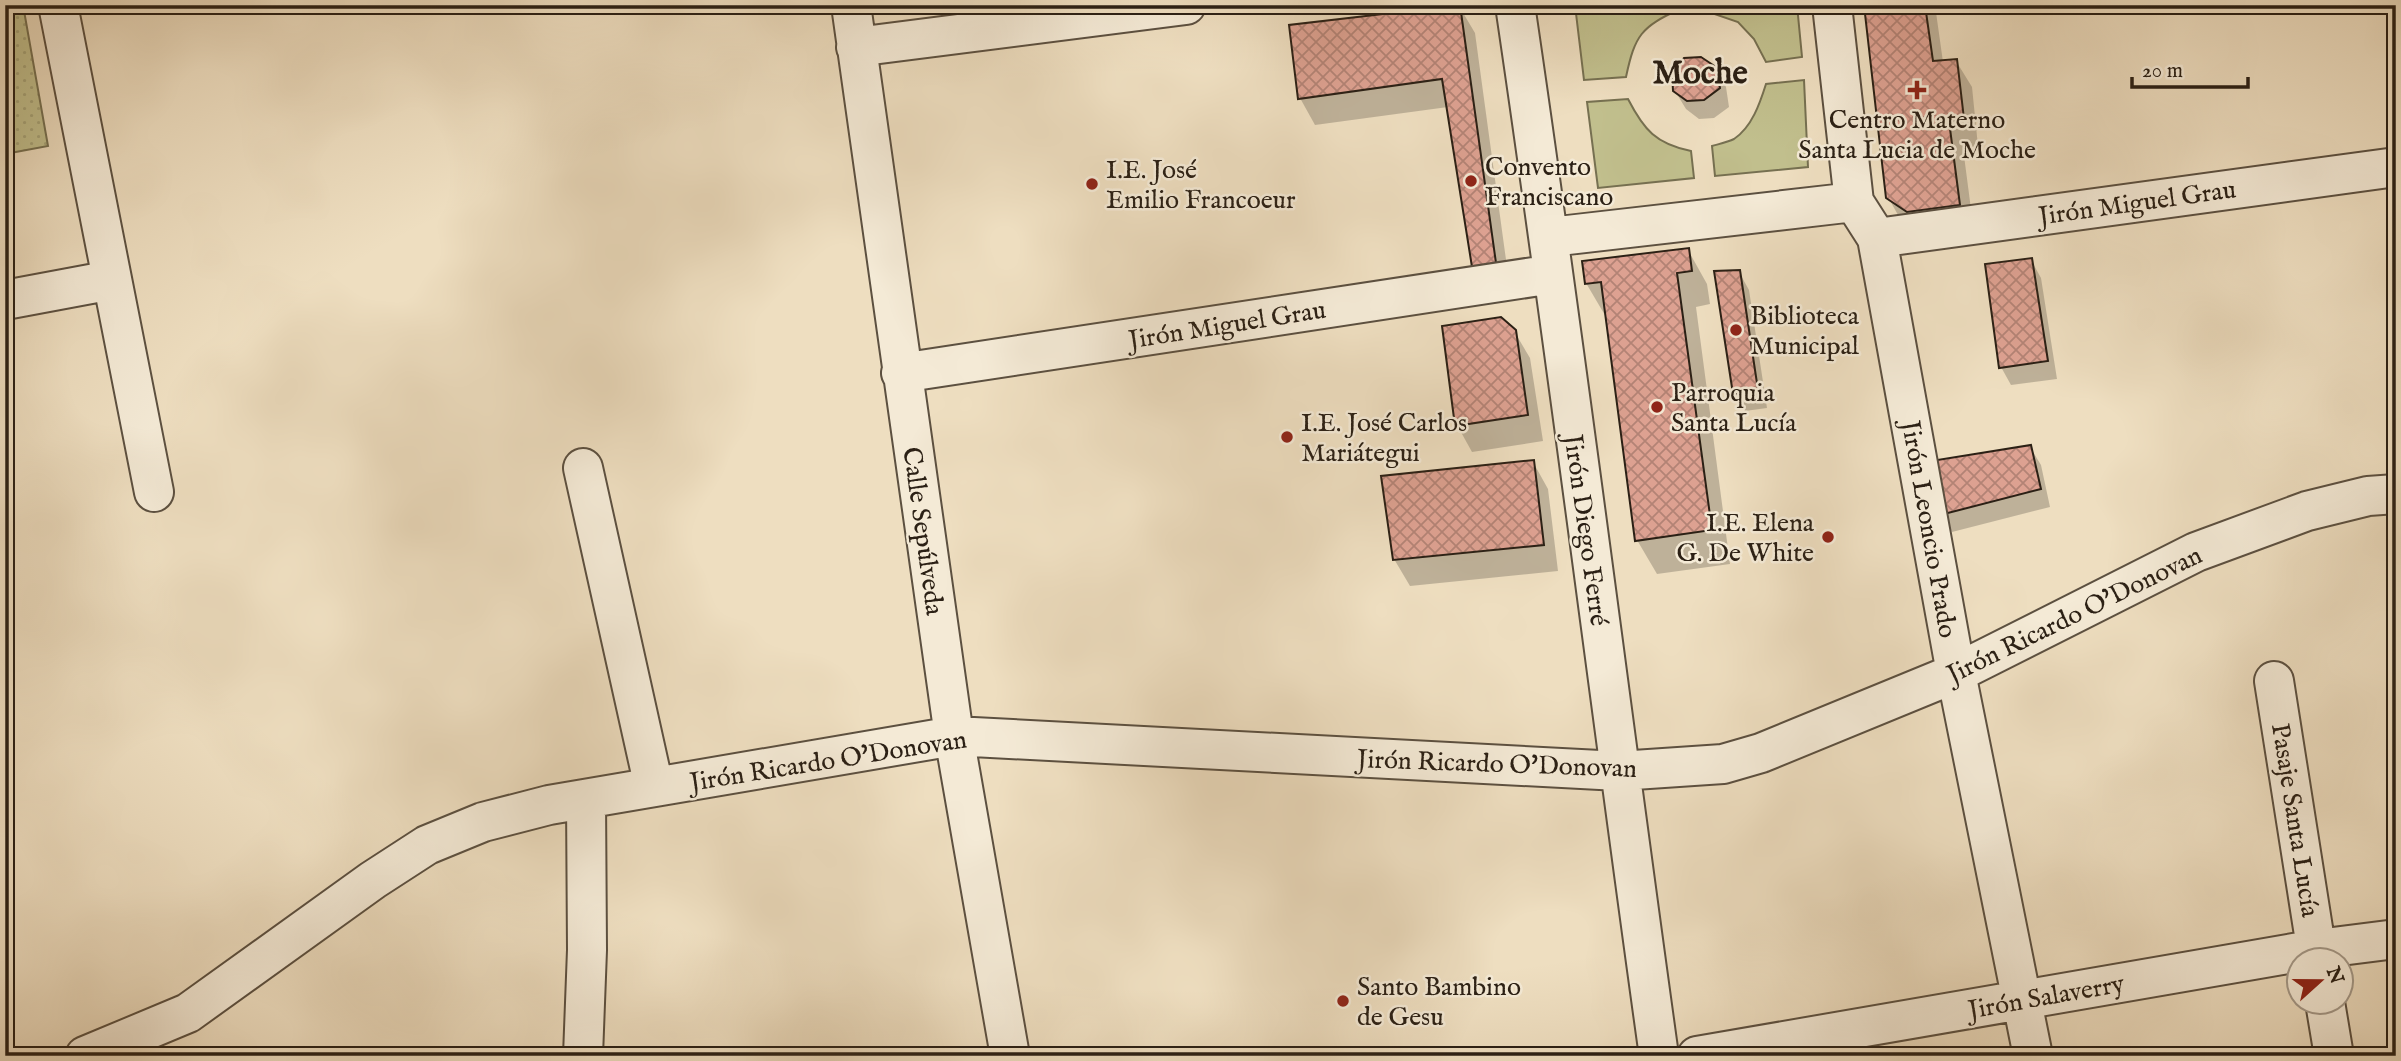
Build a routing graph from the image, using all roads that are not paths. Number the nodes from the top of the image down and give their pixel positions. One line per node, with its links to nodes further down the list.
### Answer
1 (58, 5): 11 (street)
2 (851, 5): 6 (street, Calle Sepúlveda)
3 (1186, 5): 6 (street)
4 (1515, 5): 10 (street, Jirón Diego Ferré)
5 (1832, 5): 8 (street, Jirón Leoncio Prado)
6 (856, 47): 13 (street, Calle Sepúlveda)
7 (2396, 167): 9 (street, Jirón Miguel Grau)
8 (1854, 202): 9 (street, Jirón Leoncio Prado); 10 (street, Jirón Miguel Grau)
9 (1877, 238): 17 (street, Jirón Leoncio Prado)
10 (1551, 256): 13 (street, Jirón Miguel Grau); 20 (street, Jirón Diego Ferré)
11 (112, 280): 12 (street); 15 (street)
12 (5, 300)
13 (901, 373): 19 (street, Calle Sepúlveda)
14 (583, 468): 21 (street)
15 (154, 492)
16 (2396, 494): 17 (street, Jirón Ricardo O'Donovan)
17 (1956, 673): 20 (street, Jirón Ricardo O'Donovan); 27 (street, Jirón Leoncio Prado)
18 (2274, 681): 24 (street, Pasaje Santa Lucía)
19 (954, 736): 20 (street, Jirón Ricardo O'Donovan); 21 (street, Jirón Ricardo O'Donovan); 31 (street, Calle Sepúlveda)
20 (1619, 771): 32 (street, Jirón Diego Ferré)
21 (654, 787): 22 (street, Jirón Ricardo O'Donovan)
22 (586, 799): 29 (street, Jirón Ricardo O'Donovan); 30 (street)
23 (2396, 939): 25 (street, Jirón Salaverry)
24 (2317, 946)
25 (2356, 947)
26 (2286, 959): 27 (street, Jirón Salaverry)
27 (2021, 1000): 33 (street, Jirón Salaverry); 34 (street, Jirón Leoncio Prado)
28 (2327, 1016): 35 (street)
29 (85, 1056)
30 (583, 1056)
31 (1010, 1056)
32 (1659, 1056)
33 (1697, 1056)
34 (2033, 1056)
35 (2334, 1056)

